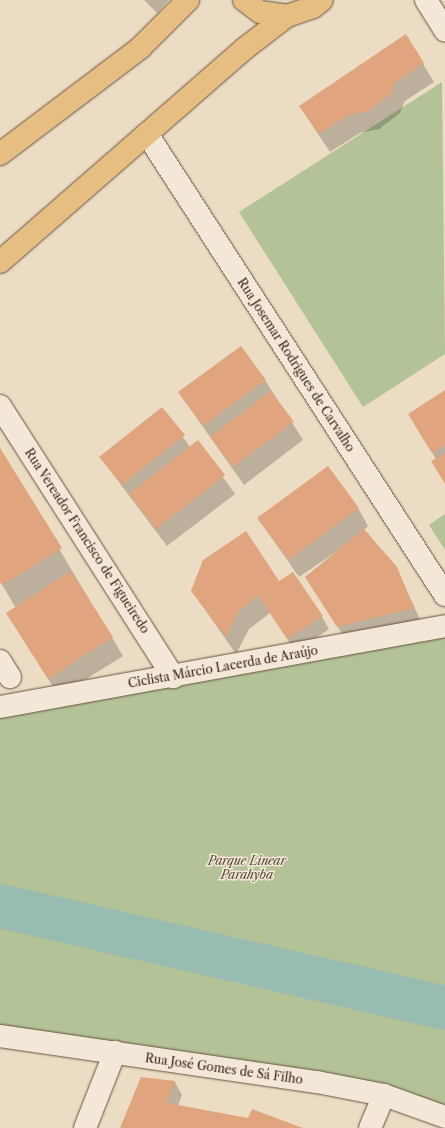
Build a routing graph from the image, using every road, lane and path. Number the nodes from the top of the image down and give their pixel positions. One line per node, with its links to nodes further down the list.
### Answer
1 (188, 0): 8 (main road)
2 (244, 0): 5 (main road)
3 (322, 0): 5 (main road)
4 (426, 0): 6 (street)
5 (287, 16): 7 (main road)
6 (445, 30)
7 (147, 134): 9 (main road); 11 (street, Rua Josemar Rodrigues de Carvalho)
8 (0, 154)
9 (0, 262)
10 (0, 406): 13 (street, Rua Vereador Francisco de Figueiredo)
11 (445, 595)
12 (445, 626): 13 (street, Ciclista Márcio Lacerda de Araújo)
13 (173, 677): 14 (street, Ciclista Márcio Lacerda de Araújo)
14 (0, 707)
15 (0, 1036): 16 (street, Rua José Gomes de Sá Filho)
16 (115, 1052): 17 (street, Rua José Gomes de Sá Filho); 19 (street)
17 (384, 1095): 18 (street, Rua José Gomes de Sá Filho); 20 (street)
18 (445, 1117)
19 (85, 1128)
20 (370, 1128)

